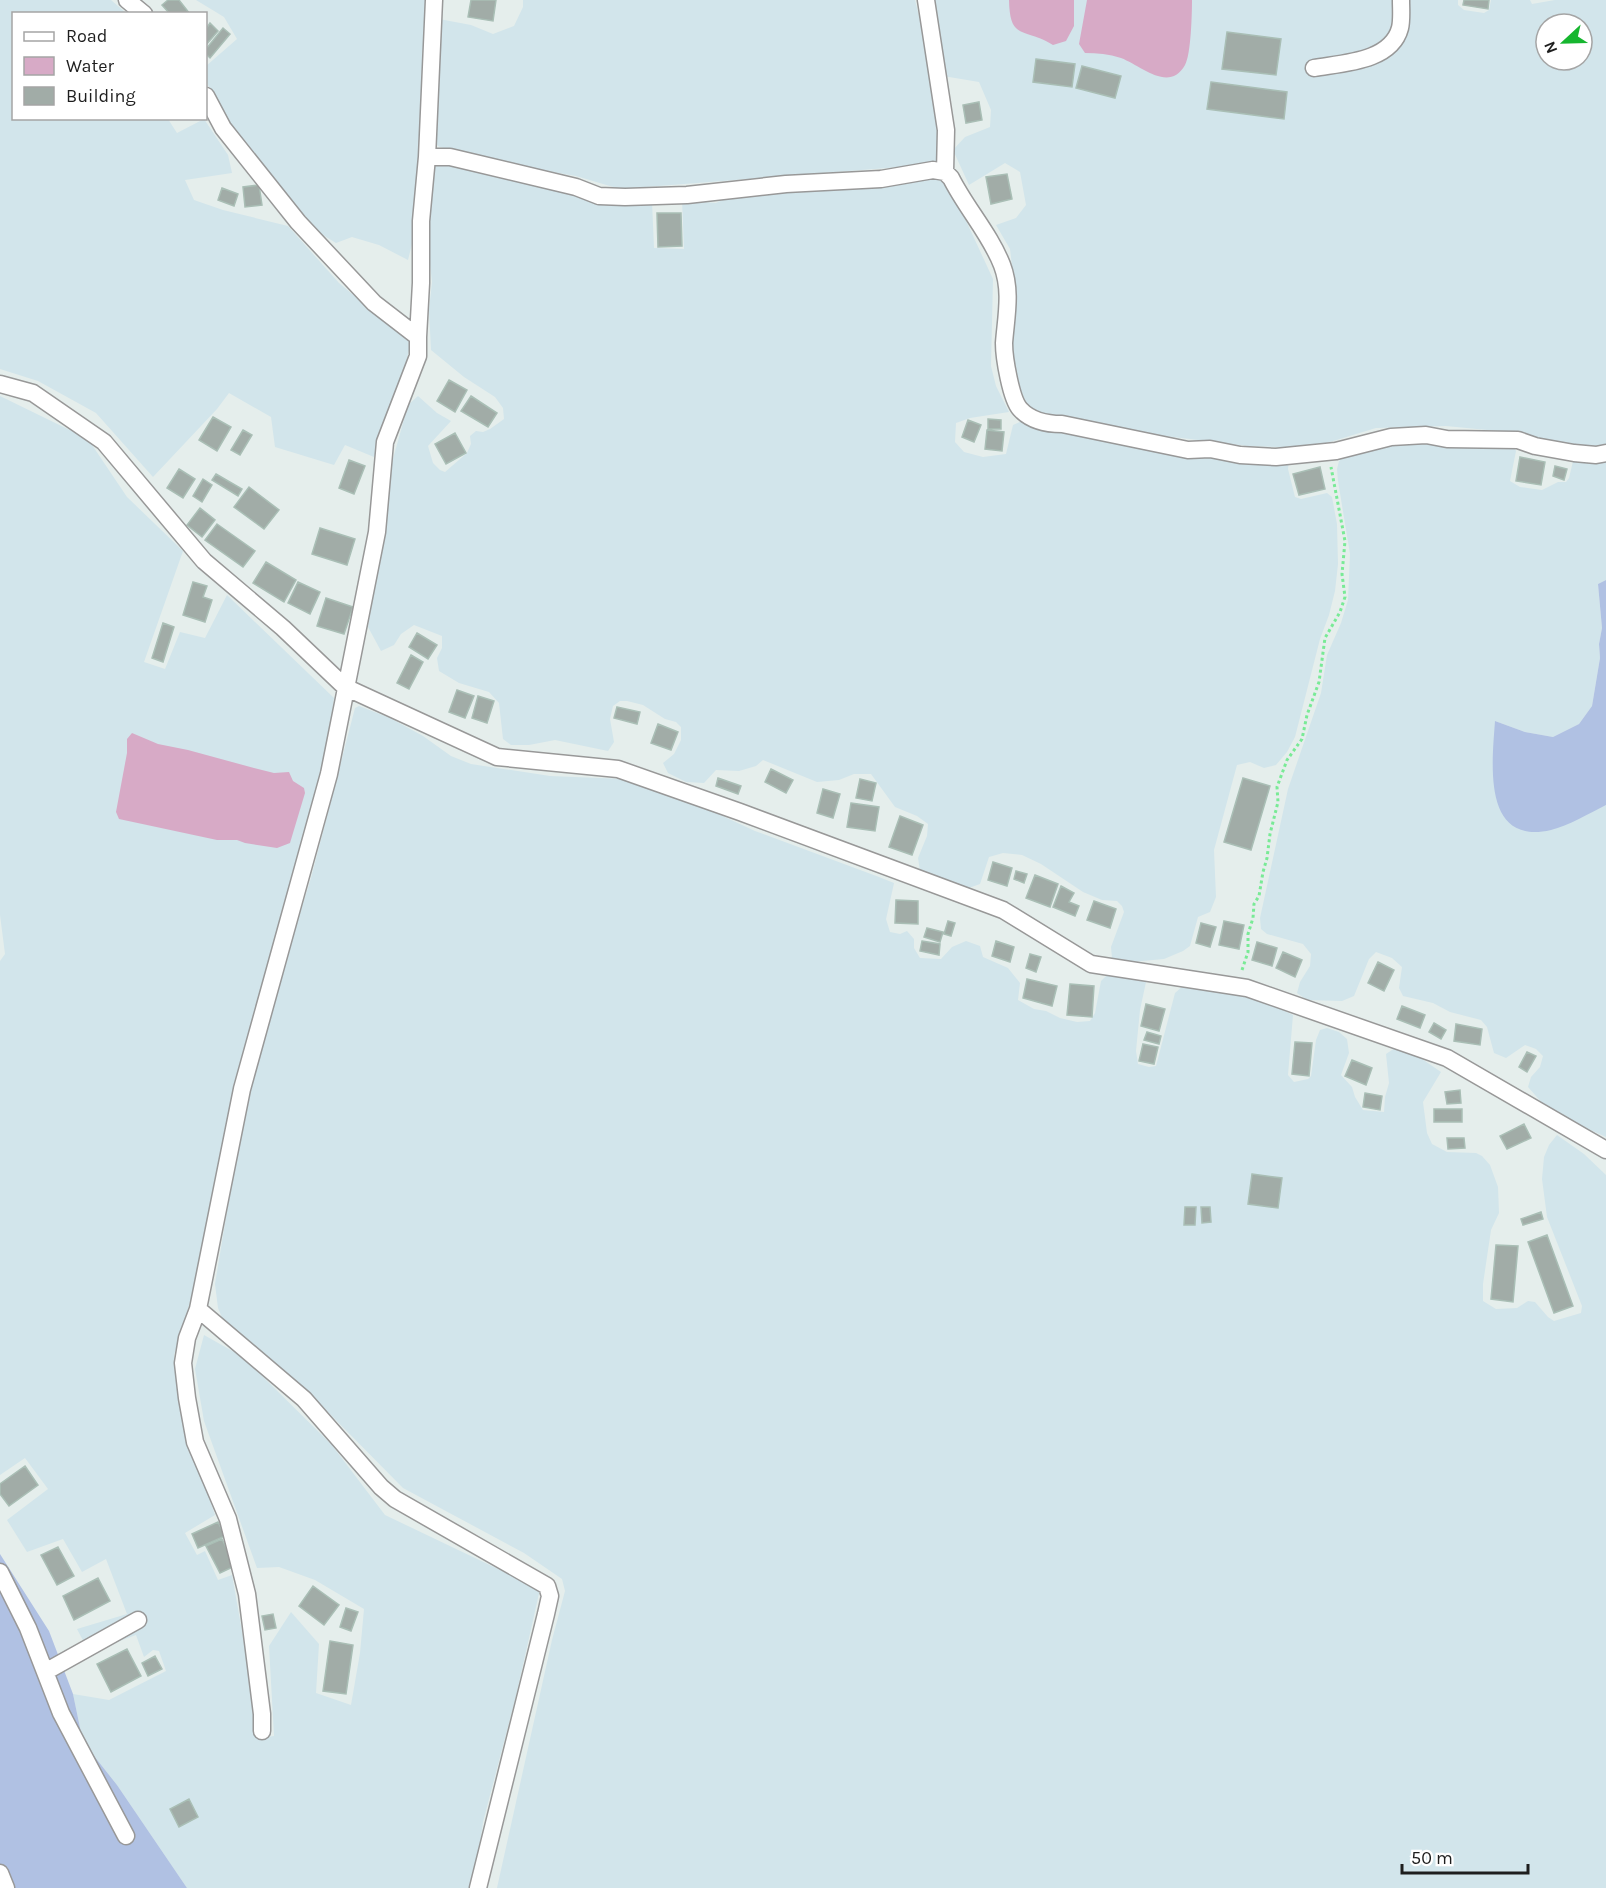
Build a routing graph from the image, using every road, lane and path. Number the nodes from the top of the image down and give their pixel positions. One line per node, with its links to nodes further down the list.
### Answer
1 (127, 0): 5 (street)
2 (434, 0): 8 (street)
3 (926, 0): 9 (street)
4 (1401, 0): 6 (street)
5 (142, 12)
6 (1314, 68)
7 (207, 98): 10 (street)
8 (427, 157): 9 (street); 10 (street)
9 (945, 172): 12 (street)
10 (418, 337): 14 (street)
11 (0, 384): 14 (street)
12 (1328, 452): 13 (street); 15 (path)
13 (1606, 453)
14 (345, 687): 15 (street); 17 (street)
15 (1239, 986): 16 (street)
16 (1606, 1150)
17 (198, 1309): 21 (street); 25 (street)
18 (0, 1572): 20 (street)
19 (138, 1620): 20 (street)
20 (45, 1672): 22 (street)
21 (262, 1731)
22 (126, 1836)
23 (0, 1873): 24 (street)
24 (6, 1888)
25 (478, 1888)

